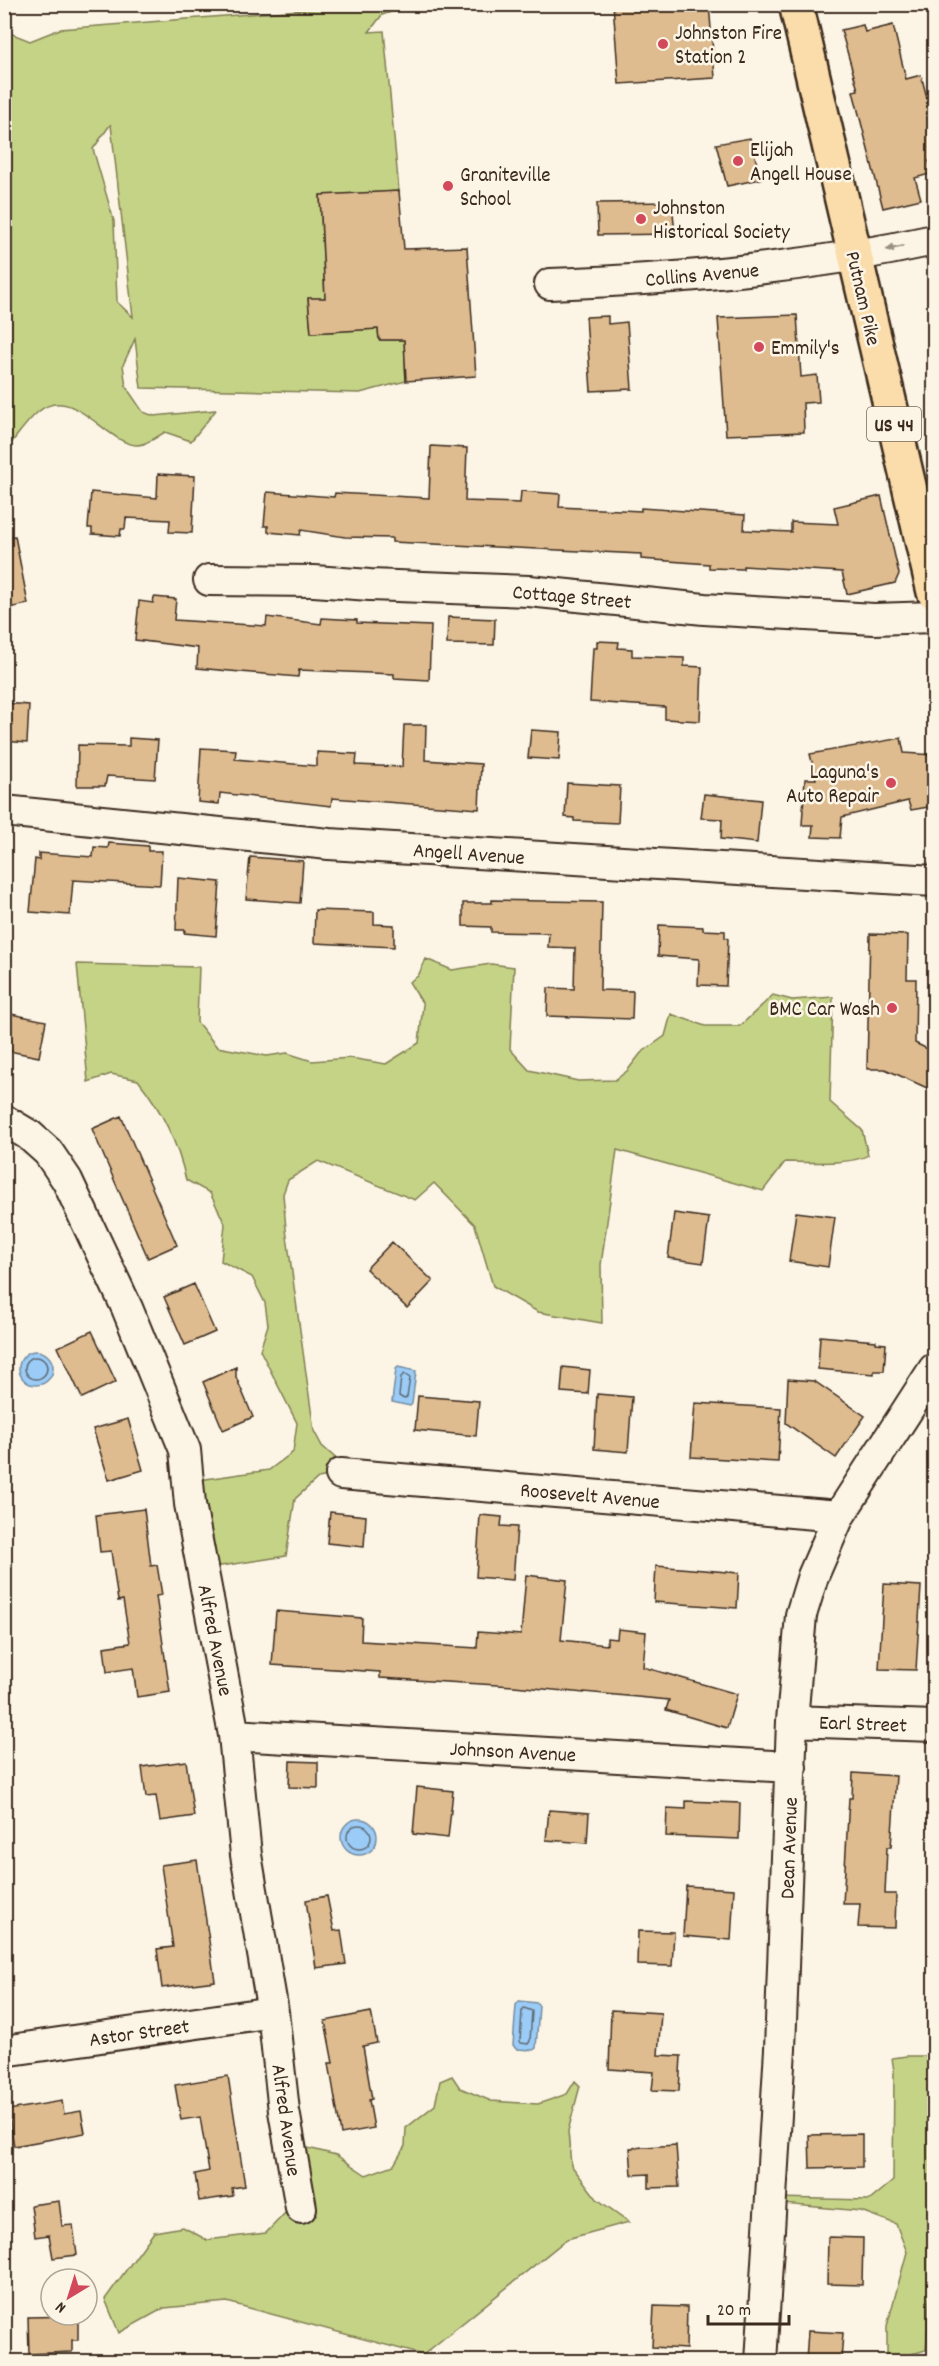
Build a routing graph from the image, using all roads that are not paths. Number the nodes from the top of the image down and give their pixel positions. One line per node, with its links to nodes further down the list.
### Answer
1 (796, 4): 3 (main road, Putnam Pike / US 44)
2 (934, 240): 3 (street, Collins Avenue, one-way to 3)
3 (855, 256): 4 (street, Collins Avenue); 6 (main road, Putnam Pike / US 44)
4 (550, 284)
5 (209, 580): 7 (street, Cottage Street)
6 (934, 592)
7 (934, 617)
8 (4, 811): 9 (street, Angell Avenue)
9 (934, 881)
10 (4, 1120): 16 (street, Alfred Avenue)
11 (934, 1369): 13 (street, Dean Avenue)
12 (341, 1474): 13 (street, Roosevelt Avenue)
13 (839, 1516): 14 (street, Dean Avenue)
14 (792, 1721): 15 (street, Earl Street); 17 (street, Dean Avenue)
15 (934, 1726)
16 (234, 1735): 17 (street, Johnson Avenue); 18 (street, Alfred Avenue)
17 (791, 1767): 21 (street, Dean Avenue)
18 (273, 2012): 19 (street, Astor Street); 20 (street, Alfred Avenue)
19 (4, 2050)
20 (301, 2208)
21 (761, 2361)

